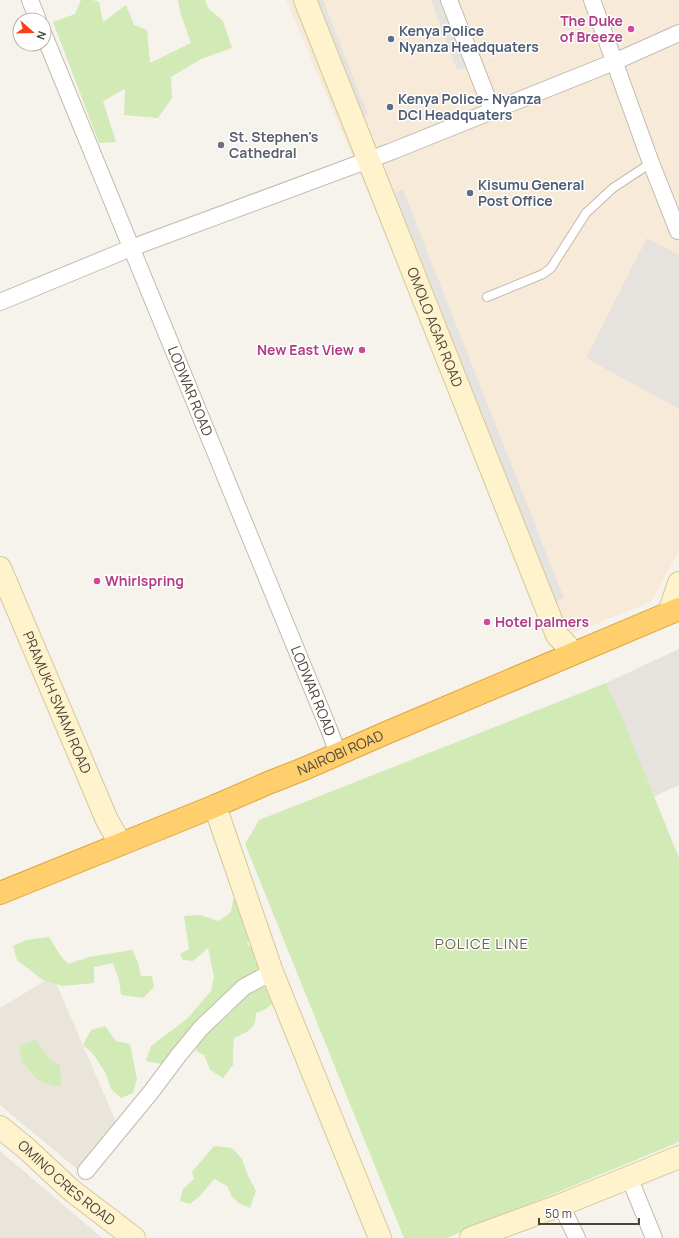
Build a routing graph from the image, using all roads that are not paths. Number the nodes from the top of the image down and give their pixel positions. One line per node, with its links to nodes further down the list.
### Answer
1 (30, 0): 5 (street)
2 (305, 0): 10 (main road, OMOLO AGAR ROAD)
3 (449, 0): 9 (street)
4 (592, 0): 8 (street)
5 (35, 12)
6 (679, 33): 8 (street)
7 (51, 52): 13 (street, LODWAR ROAD)
8 (614, 62): 9 (street); 11 (street)
9 (492, 110): 10 (street)
10 (368, 160): 13 (street); 19 (main road, OMOLO AGAR ROAD)
11 (651, 162): 12 (street); 14 (lane)
12 (678, 231)
13 (131, 248): 15 (street); 20 (street, LODWAR ROAD)
14 (487, 297)
15 (0, 302)
16 (2, 577): 22 (main road, PRAMUKH SWAMI ROAD)
17 (679, 583): 18 (main road)
18 (676, 609): 19 (highway, NAIROBI ROAD); 21 (highway, NAIROBI ROAD)
19 (571, 650): 20 (highway, NAIROBI ROAD)
20 (336, 748): 22 (highway, NAIROBI ROAD)
21 (215, 806): 24 (highway, NAIROBI ROAD); 25 (main road)
22 (116, 836): 23 (highway, NAIROBI ROAD)
23 (0, 884)
24 (0, 893)
25 (272, 972): 28 (street); 32 (main road)
26 (0, 1127): 31 (main road, OMINO CRES ROAD)
27 (679, 1156): 29 (main road)
28 (86, 1171)
29 (629, 1177): 30 (main road); 35 (street)
30 (560, 1205): 33 (main road); 34 (street)
31 (134, 1238)
32 (380, 1238)
33 (471, 1238)
34 (577, 1238)
35 (654, 1238)

